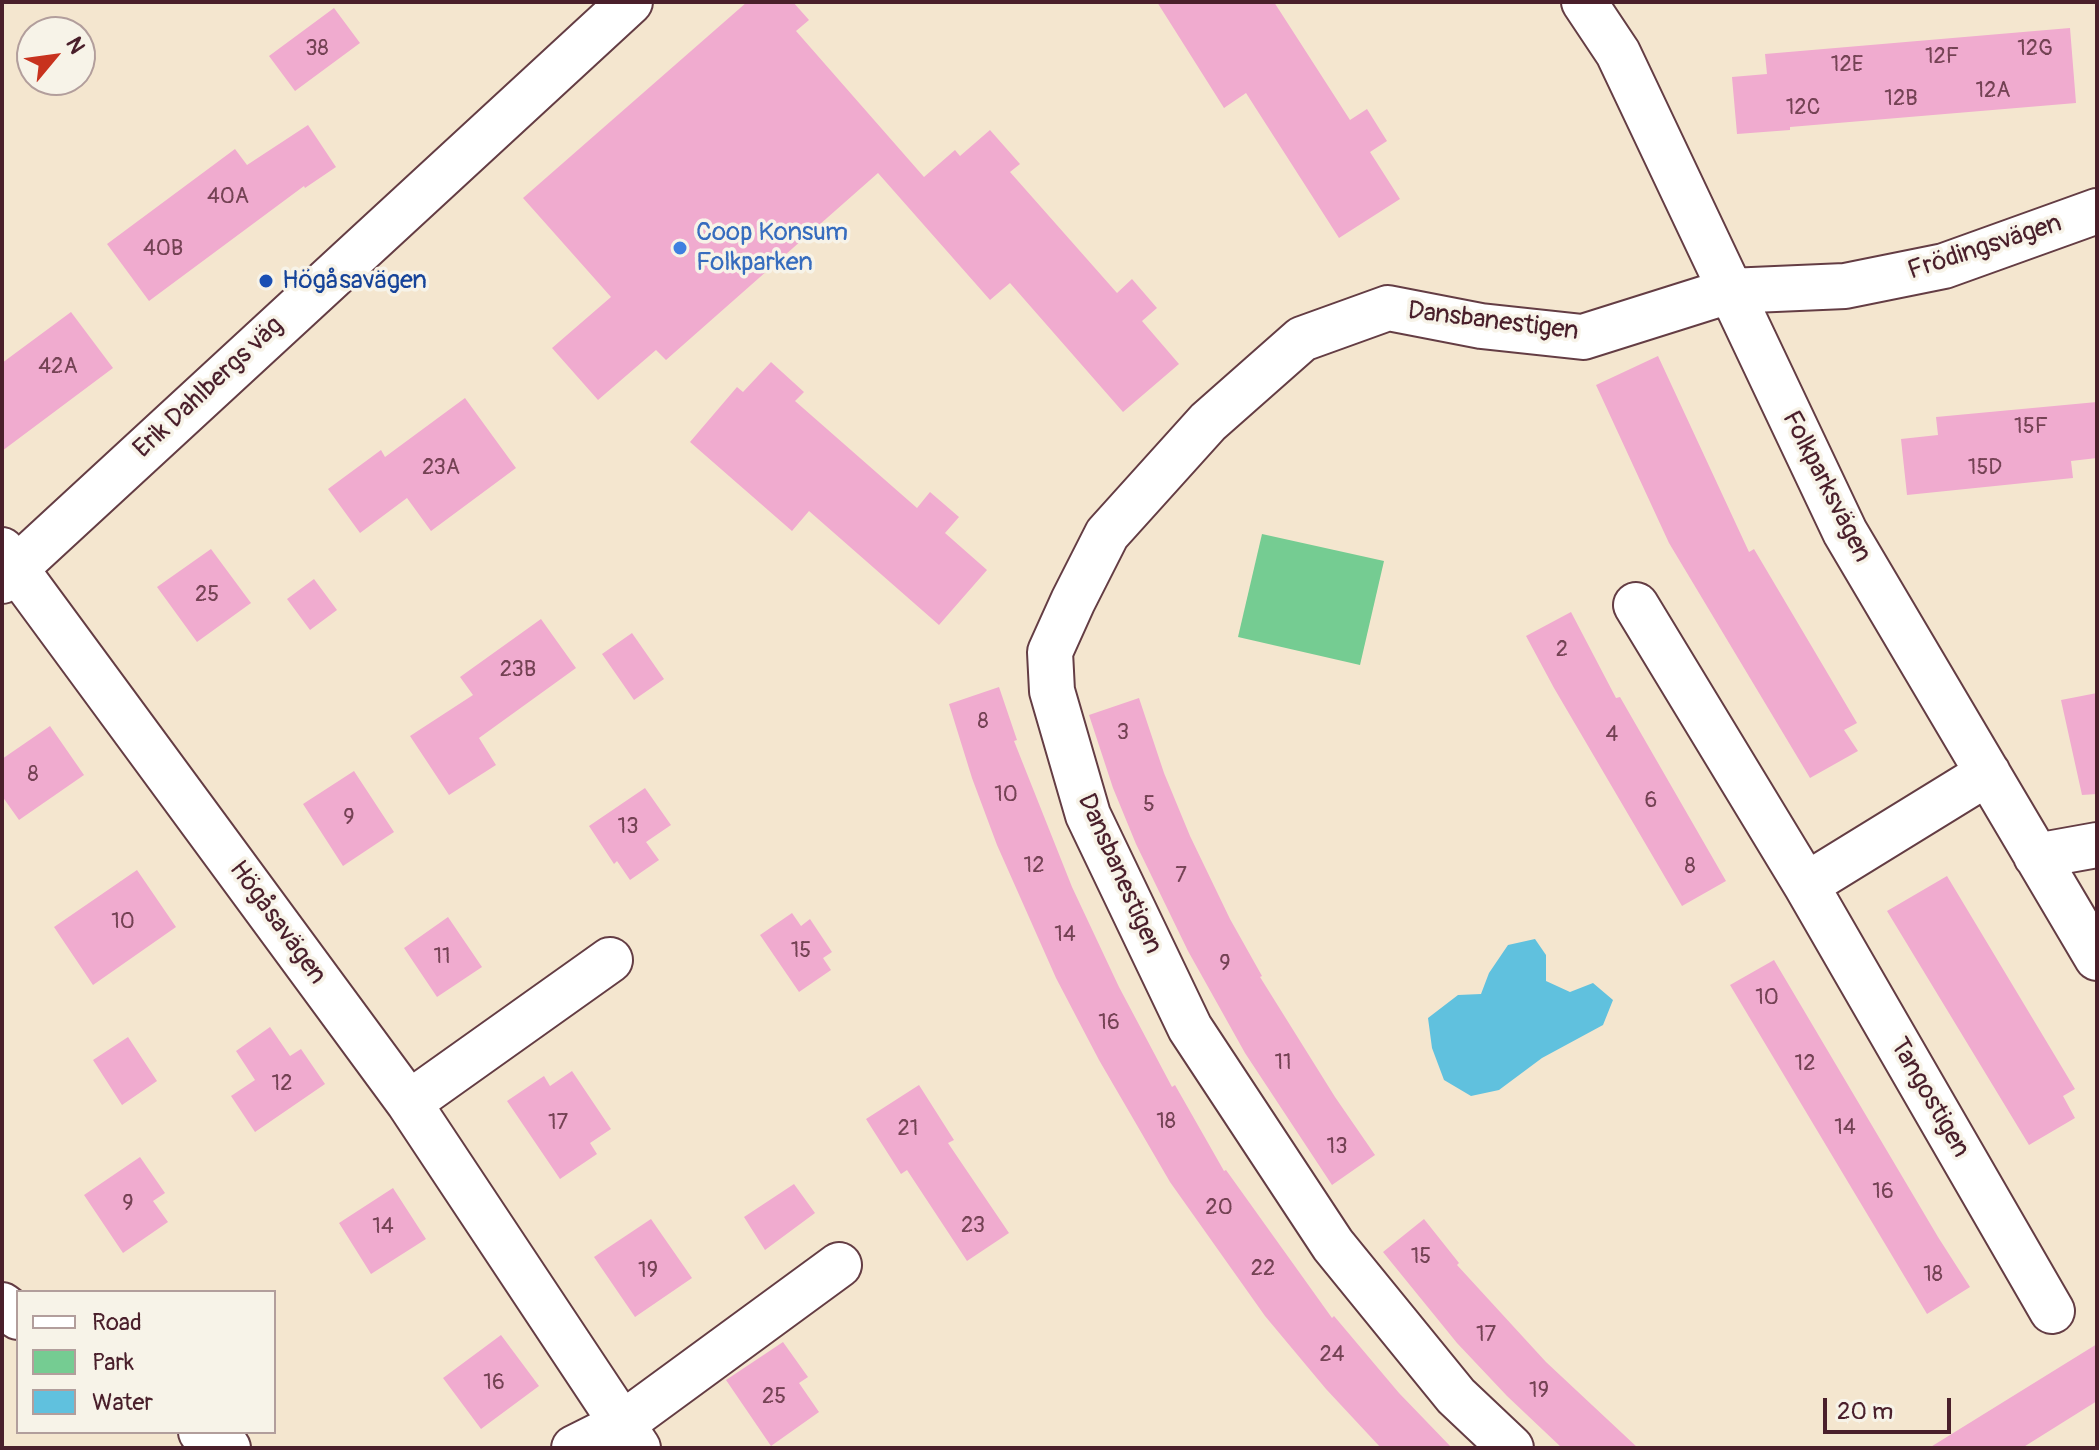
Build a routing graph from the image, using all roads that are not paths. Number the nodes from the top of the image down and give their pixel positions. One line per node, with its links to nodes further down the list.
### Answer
1 (630, 2): 5 (street, Erik Dahlbergs väg)
2 (1584, 2): 4 (street, Folkparksvägen)
3 (2097, 211): 4 (street, Frödingsvägen)
4 (1729, 291): 7 (street, Folkparksvägen); 20 (street, Dansbanestigen)
5 (6, 566): 13 (street, Högåsavägen)
6 (1636, 605): 10 (street, Tangostigen)
7 (1988, 773): 9 (street, Folkparksvägen); 10 (street)
8 (2097, 845): 9 (street)
9 (2036, 856): 11 (street, Folkparksvägen)
10 (1806, 885): 15 (street, Tangostigen)
11 (2097, 958)
12 (610, 960): 13 (street)
13 (409, 1103): 17 (street, Högåsavägen)
14 (839, 1265): 17 (street)
15 (2052, 1311)
16 (204, 1434): 18 (street)
17 (630, 1436): 19 (street)
18 (228, 1448)
19 (574, 1448)
20 (1511, 1448)

